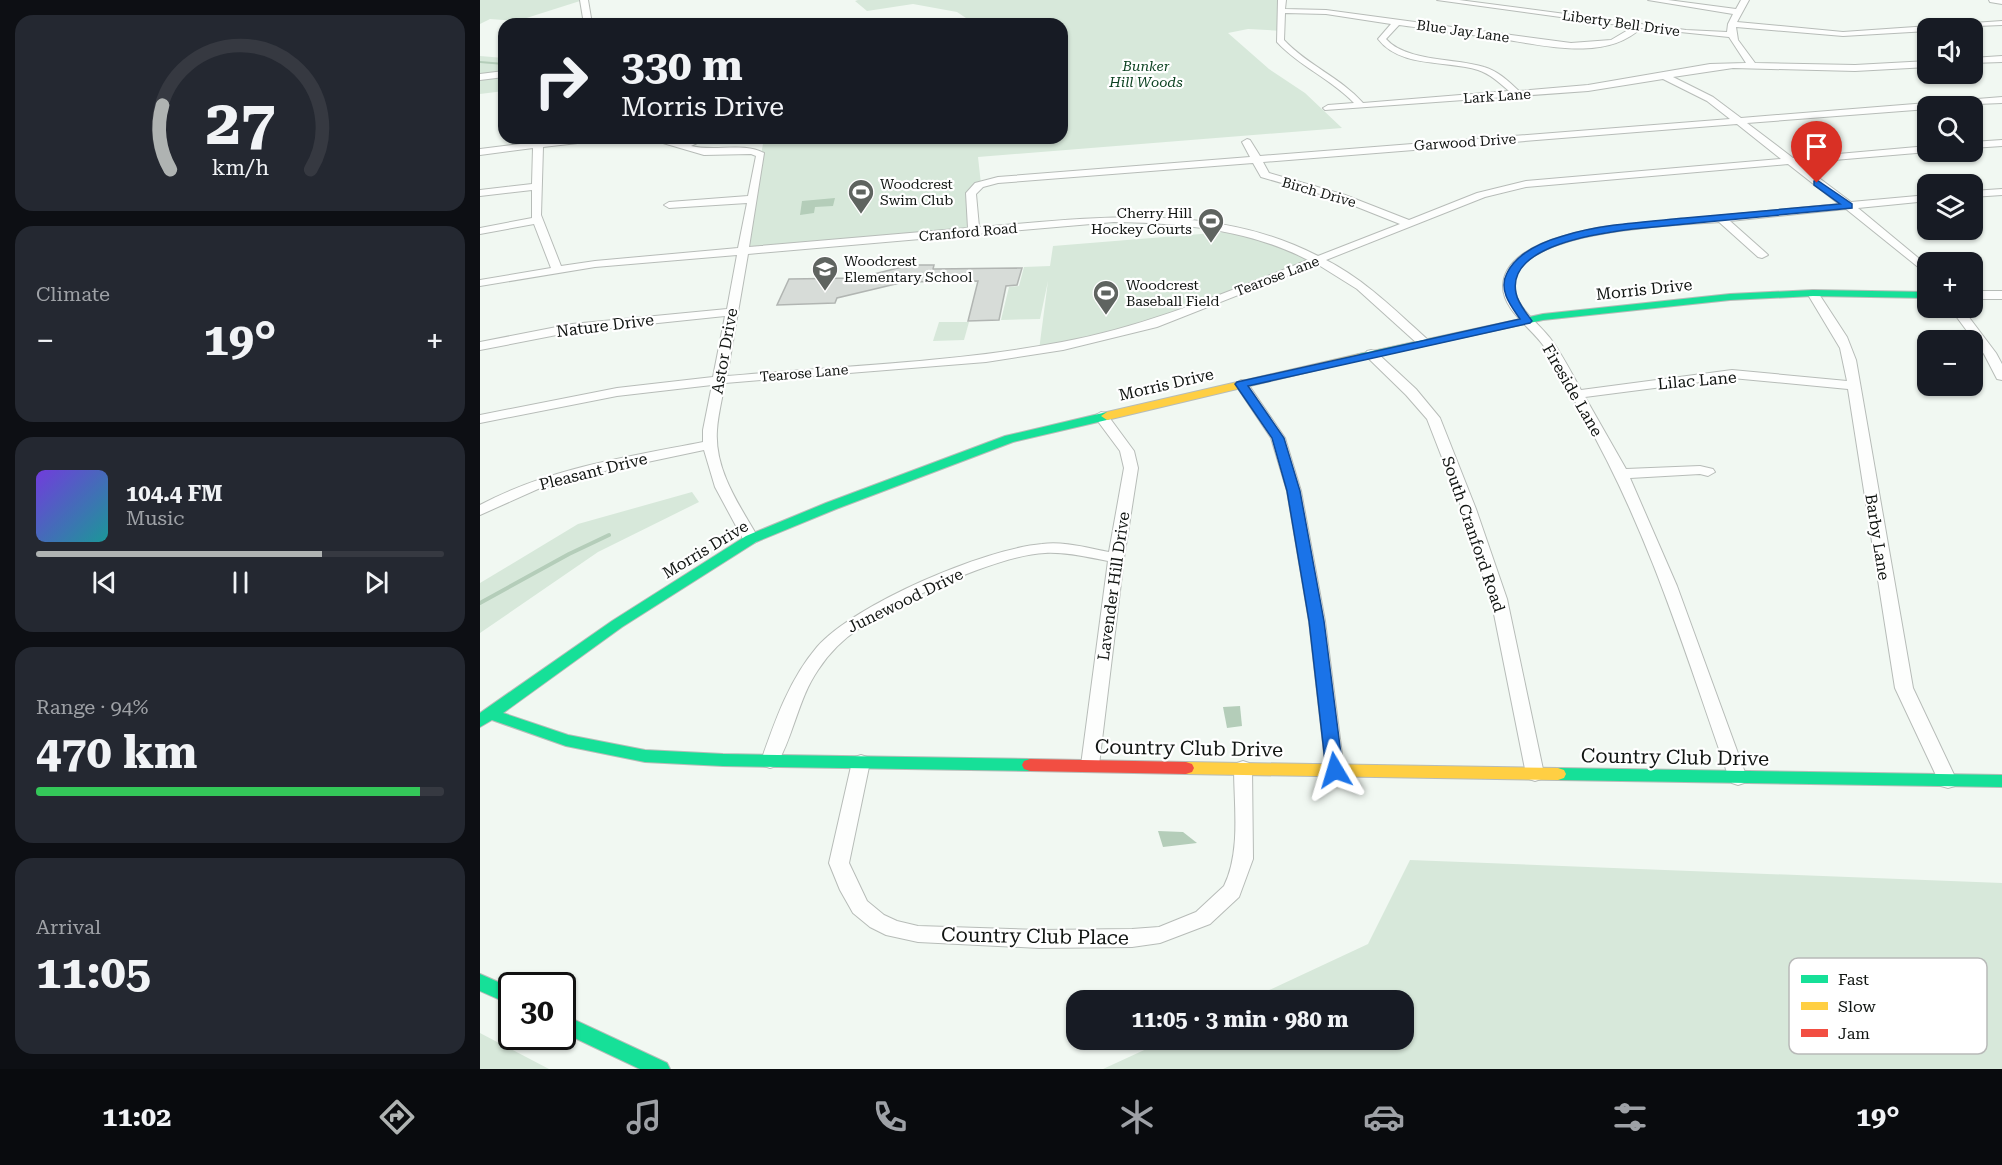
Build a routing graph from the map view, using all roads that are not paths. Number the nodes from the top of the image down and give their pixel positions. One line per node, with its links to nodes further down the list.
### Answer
1 (584, 0): 10 (street)
2 (1282, 0): 8 (street)
3 (1441, 0): 14 (street, Liberty Bell Drive)
4 (1652, 0): 9 (street)
5 (1745, 0): 9 (street)
6 (1993, 0): 7 (street)
7 (2002, 2)
8 (1281, 11): 11 (street, Blue Jay Lane); 25 (street)
9 (1738, 12): 13 (street)
10 (587, 18)
11 (1396, 22): 14 (street, Blue Jay Lane); 23 (street)
12 (2002, 23): 13 (street)
13 (1732, 24): 15 (street)
14 (1640, 26): 15 (street, Liberty Bell Drive)
15 (1730, 35): 18 (street)
16 (2002, 59): 17 (street)
17 (1983, 60)
18 (1751, 64): 19 (street); 22 (street, Lark Lane)
19 (1917, 65)
20 (498, 74): 21 (street)
21 (480, 76)
22 (1664, 76): 23 (street, Lark Lane); 27 (street)
23 (1517, 94): 25 (street, Lark Lane)
24 (2002, 100): 27 (street, Garwood Drive)
25 (1360, 105): 26 (street, Lark Lane)
26 (1328, 108)
27 (1737, 120): 38 (street, Garwood Drive); 39 (street)
28 (1247, 142): 38 (street, Birch Drive)
29 (2002, 142): 33 (street)
30 (546, 144): 34 (street)
31 (674, 144): 35 (street)
32 (687, 144): 35 (street)
33 (1983, 144)
34 (538, 145): 37 (street); 40 (street)
35 (682, 146): 44 (street, Astor Drive)
36 (1917, 150): 39 (street, Tearose Lane)
37 (480, 152)
38 (1256, 158): 50 (street, Birch Drive); 52 (street, Garwood Drive)
39 (1789, 160): 47 (street); 50 (street, Tearose Lane)
40 (537, 186): 42 (street); 49 (street)
41 (2002, 192): 43 (street)
42 (480, 193)
43 (1983, 193)
44 (753, 199): 46 (street); 53 (street, Astor Drive)
45 (1917, 199): 47 (street, Fireside Lane)
46 (669, 205)
47 (1848, 206): 48 (street, Fireside Lane); 56 (street)
48 (1721, 218): 54 (street); 65 (street, Fireside Lane)
49 (537, 220): 51 (street); 57 (street)
50 (1408, 223): 55 (street, Tearose Lane)
51 (480, 231)
52 (974, 231): 53 (street, Cranford Road); 55 (street, Cranford Road)
53 (744, 251): 57 (street, Cranford Road); 63 (street, Astor Drive)
54 (1762, 255)
55 (1318, 260): 66 (street, Cranford Road); 71 (street, Tearose Lane)
56 (1917, 262)
57 (557, 270): 58 (street, Cranford Road)
58 (480, 284)
59 (1813, 293): 60 (street, Morris Drive); 65 (street, Morris Drive); 73 (street, Barby Lane)
60 (1917, 295)
61 (1983, 295): 62 (street)
62 (2002, 295)
63 (731, 312): 67 (street, Nature Drive); 71 (street, Astor Drive)
64 (1964, 318): 69 (street)
65 (1527, 321): 66 (street, Morris Drive); 74 (street, Fireside Lane)
66 (1423, 342): 68 (street, Morris Drive)
67 (480, 346)
68 (1371, 354): 72 (street, Morris Drive); 89 (street, South Cranford Road)
69 (1998, 360): 70 (street)
70 (2002, 376)
71 (719, 380): 76 (street, Tearose Lane); 77 (street, Astor Drive)
72 (1241, 384): 75 (street, Morris Drive); 88 (street)
73 (1854, 386): 74 (street, Lilac Lane); 91 (street, Barby Lane)
74 (1577, 394): 79 (street, Fireside Lane)
75 (1101, 416): 81 (street, Morris Drive); 82 (street, Lavender Hill Drive)
76 (480, 419)
77 (710, 445): 80 (street, Pleasant Drive); 81 (street, Astor Drive)
78 (1708, 472): 79 (street)
79 (1621, 474): 90 (street, Fireside Lane)
80 (480, 511)
81 (751, 539): 83 (street, Morris Drive)
82 (1116, 558): 84 (street, Junewood Drive); 86 (street, Lavender Hill Drive)
83 (485, 718): 84 (street, Country Club Drive)
84 (770, 761): 85 (street, Country Club Drive)
85 (861, 762): 86 (street, Country Club Drive); 87 (street, Country Club Place)
86 (1090, 765): 87 (street, Country Club Drive)
87 (1243, 768): 88 (street, Country Club Drive)
88 (1335, 770): 89 (street, Country Club Drive)
89 (1536, 774): 90 (street, Country Club Drive)
90 (1738, 778): 91 (street, Country Club Drive)
91 (1948, 781): 92 (street, Country Club Drive)
92 (2002, 782)
93 (480, 982): 94 (street)
94 (498, 990)
95 (576, 1029): 96 (street)
96 (660, 1069)

